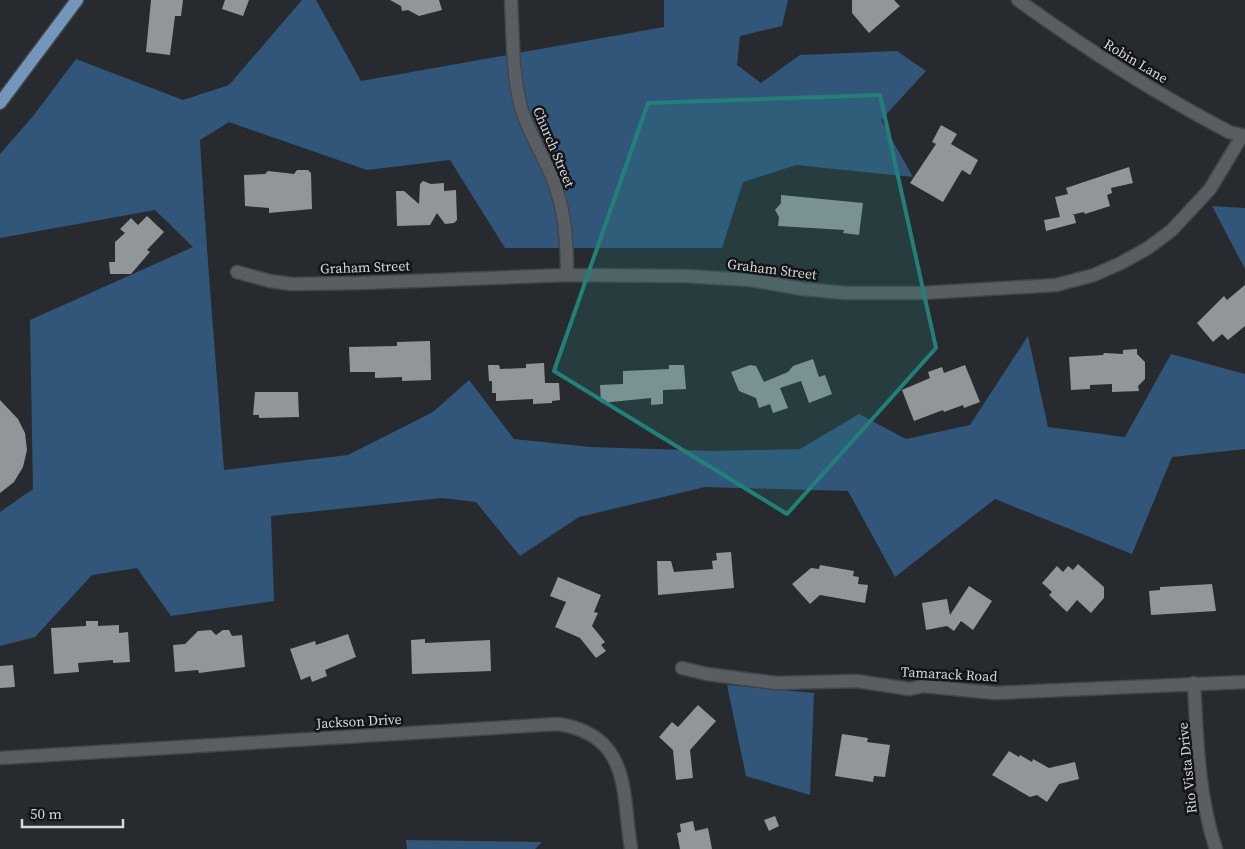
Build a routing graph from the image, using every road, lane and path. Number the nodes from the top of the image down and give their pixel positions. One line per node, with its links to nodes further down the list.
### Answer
1 (77, 0): 4 (main road)
2 (511, 0): 7 (street, Church Street)
3 (1018, 0): 5 (street, Robin Lane)
4 (0, 103)
5 (1244, 136): 7 (street, Graham Street)
6 (237, 272): 7 (street, Graham Street)
7 (567, 275)
8 (682, 668): 10 (street, Tamarack Road)
9 (1245, 682): 10 (street, Tamarack Road)
10 (1194, 683): 13 (street, Rio Vista Drive)
11 (0, 758): 12 (street, Jackson Drive)
12 (631, 849)
13 (1216, 849)

